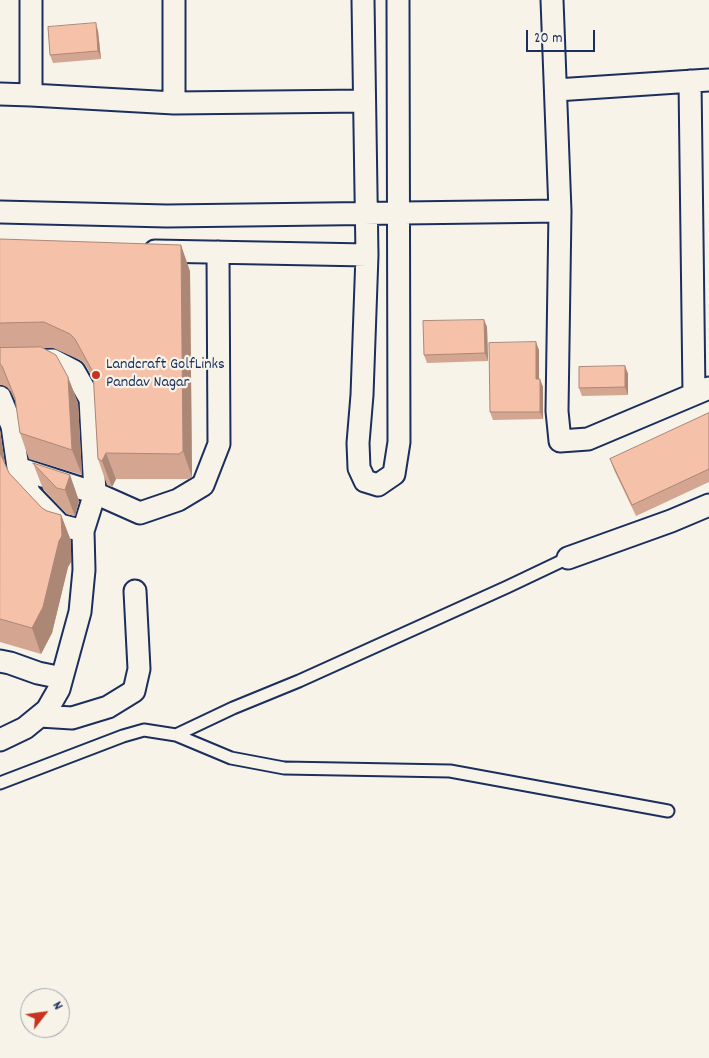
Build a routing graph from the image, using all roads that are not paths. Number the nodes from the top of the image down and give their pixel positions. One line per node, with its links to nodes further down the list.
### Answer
1 (31, 0): 9 (street)
2 (174, 0): 11 (street)
3 (363, 0): 10 (street)
4 (398, 0): 14 (street)
5 (552, 0): 7 (street)
6 (699, 80): 7 (street); 20 (street)
7 (556, 90): 12 (street)
8 (0, 94): 9 (street)
9 (32, 95): 11 (street)
10 (364, 101): 11 (street); 15 (street)
11 (174, 103)
12 (560, 211): 14 (street); 20 (street)
13 (0, 212): 15 (street)
14 (398, 213): 15 (street); 18 (street)
15 (366, 214): 18 (street)
16 (137, 250): 17 (street)
17 (218, 252): 18 (street); 23 (street)
18 (367, 254)
19 (0, 362): 23 (street)
20 (701, 391)
21 (0, 397): 22 (street)
22 (18, 468): 23 (street); 25 (street)
23 (94, 493): 25 (street)
24 (709, 506): 26 (street)
25 (83, 531): 29 (street)
26 (568, 558): 31 (lane)
27 (135, 591): 30 (street)
28 (0, 661): 29 (street)
29 (62, 678): 30 (street)
30 (40, 716): 32 (street)
31 (176, 735): 33 (lane); 34 (lane)
32 (0, 740)
33 (0, 783)
34 (668, 811)

